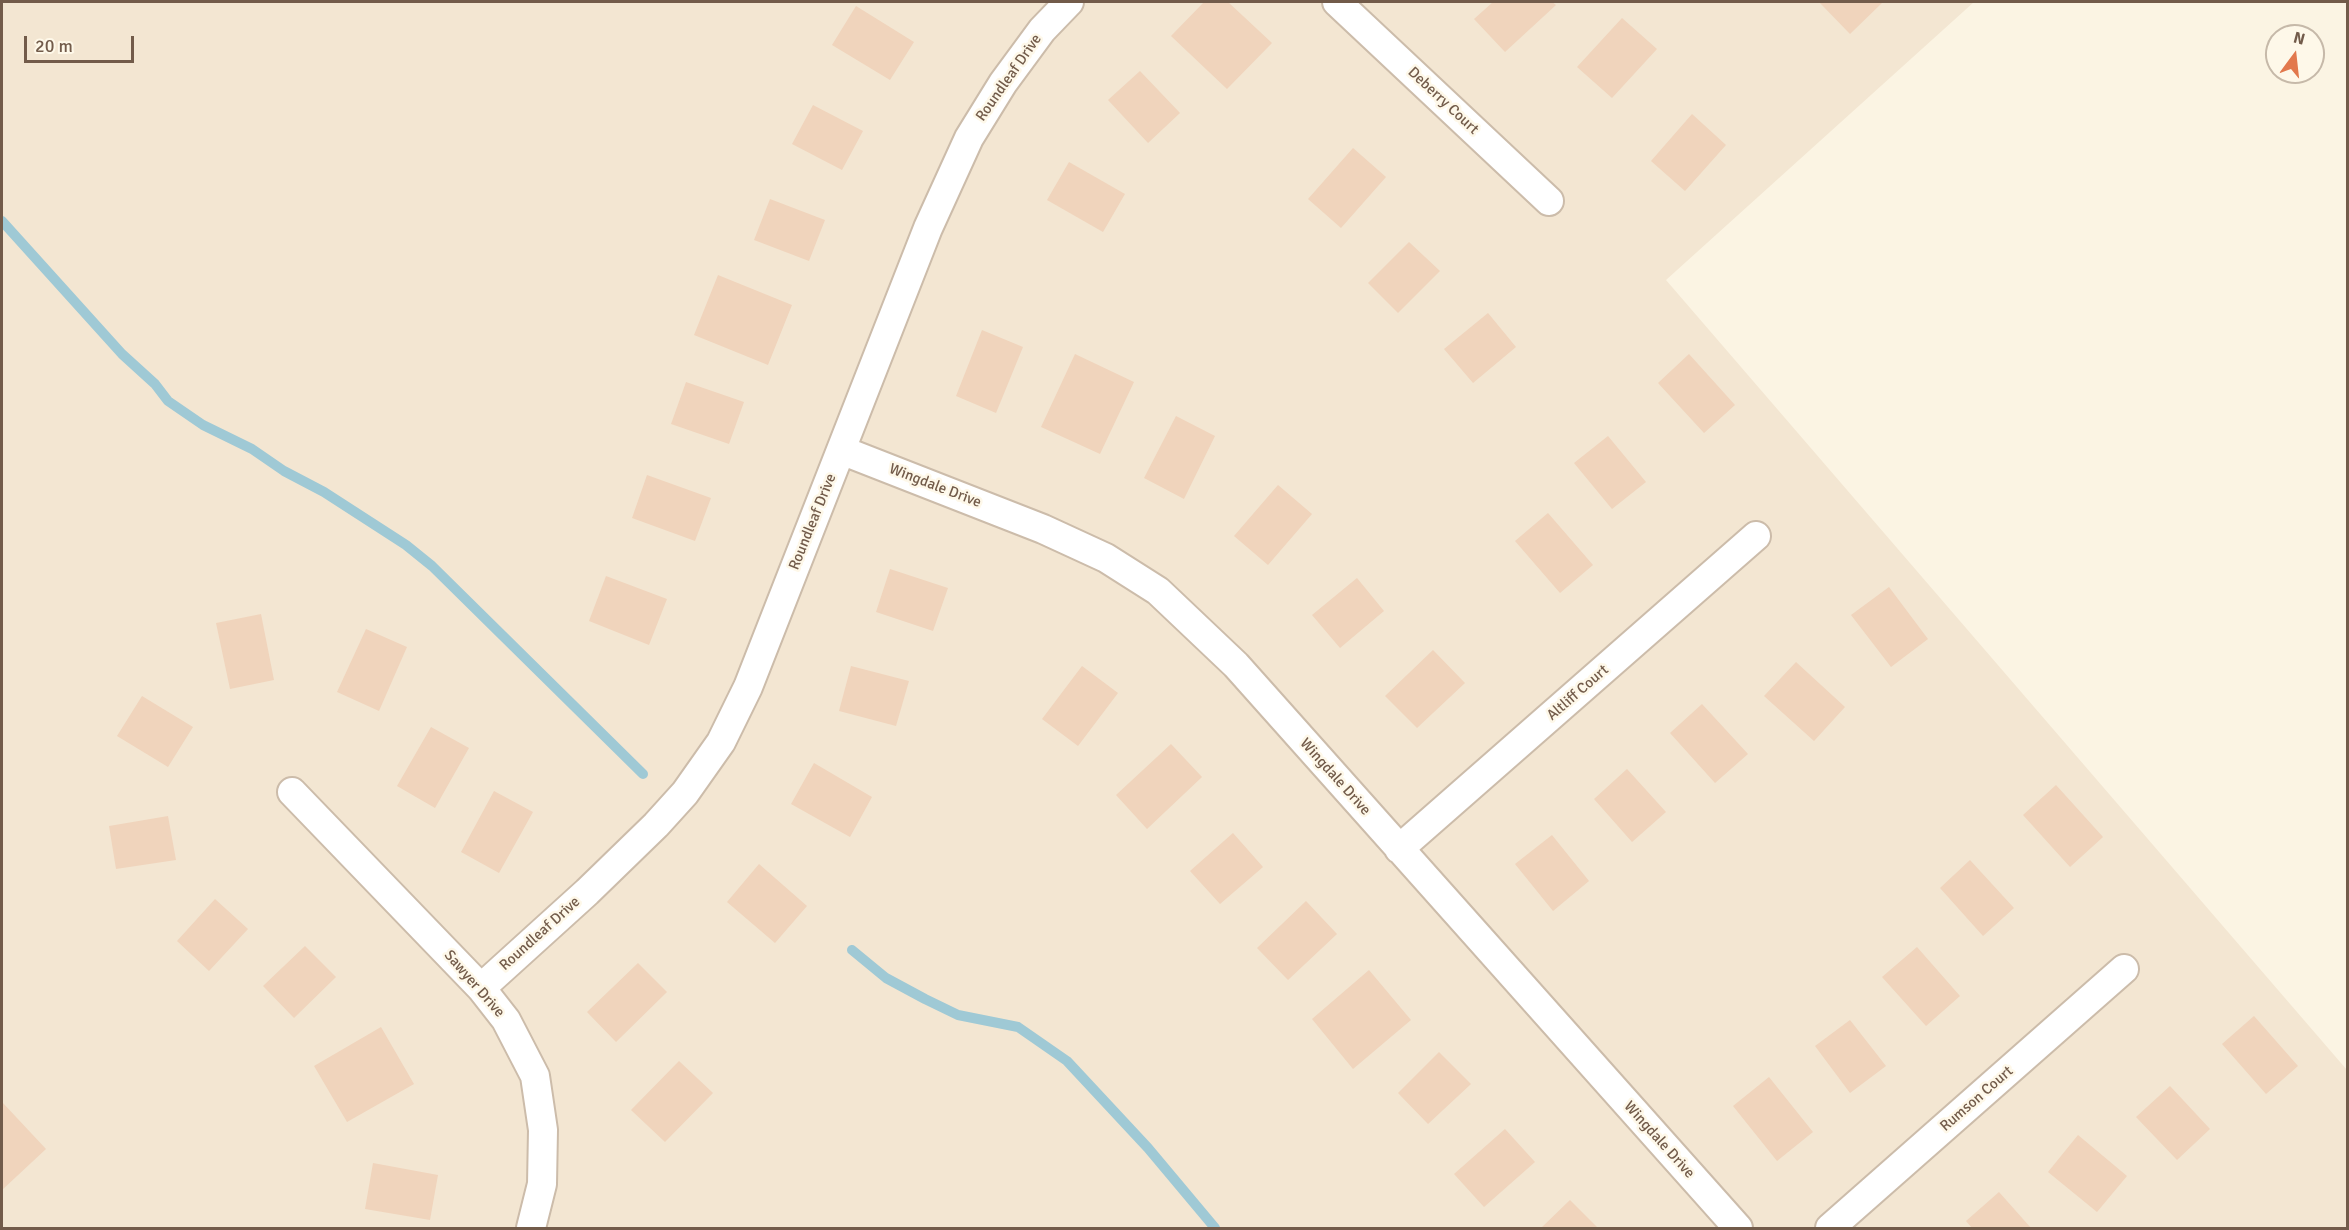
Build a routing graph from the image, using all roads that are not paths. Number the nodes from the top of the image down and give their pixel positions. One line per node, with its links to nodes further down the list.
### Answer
1 (1069, 2): 4 (street, Roundleaf Drive)
2 (1337, 2): 3 (street, Deberry Court)
3 (1549, 201)
4 (842, 450): 7 (street, Wingdale Drive); 9 (street, Roundleaf Drive)
5 (1756, 536): 7 (street, Altliff Court)
6 (292, 792): 9 (street, Sawyer Drive)
7 (1399, 849): 11 (street, Wingdale Drive)
8 (2124, 969): 12 (street, Rumson Court)
9 (481, 988): 10 (street, Sawyer Drive)
10 (531, 1228)
11 (1738, 1228)
12 (1830, 1228)

